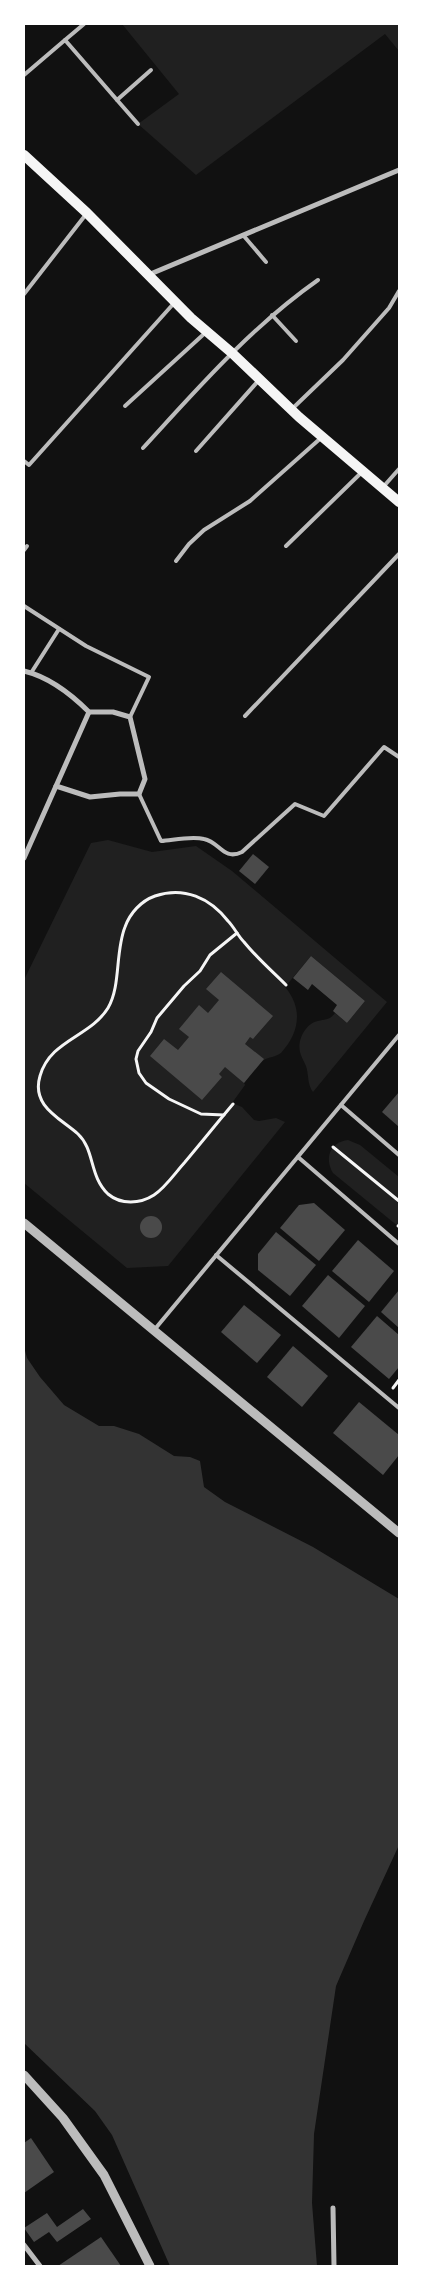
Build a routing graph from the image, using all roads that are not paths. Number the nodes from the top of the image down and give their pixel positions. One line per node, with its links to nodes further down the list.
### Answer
1 (84, 24): 2 (lane)
2 (65, 40): 4 (lane); 5 (lane)
3 (151, 70): 5 (lane)
4 (24, 76)
5 (117, 100): 6 (lane)
6 (138, 124)
7 (24, 155): 9 (main road)
8 (399, 170): 10 (street)
9 (87, 214): 12 (main road); 15 (lane)
10 (243, 235): 11 (lane); 12 (street)
11 (266, 262)
12 (148, 275): 16 (main road)
13 (318, 280): 17 (lane)
14 (399, 290): 23 (lane)
15 (24, 294)
16 (175, 302): 18 (main road); 27 (lane)
17 (272, 316): 19 (lane); 20 (lane)
18 (207, 331): 20 (main road); 22 (lane)
19 (296, 341)
20 (232, 353): 21 (main road); 25 (lane)
21 (259, 380): 23 (main road); 26 (lane)
22 (124, 406)
23 (291, 410): 24 (main road)
24 (322, 437): 29 (main road); 34 (lane)
25 (144, 448)
26 (196, 451)
27 (24, 461)
28 (399, 469): 30 (lane)
29 (362, 472): 30 (main road); 32 (lane)
30 (382, 488): 31 (main road)
31 (399, 502)
32 (286, 546)
33 (399, 554): 40 (lane)
34 (176, 561)
35 (24, 606): 36 (lane)
36 (59, 629): 38 (lane); 41 (lane)
37 (24, 671): 38 (street)
38 (31, 673): 39 (street)
39 (88, 712): 41 (street); 43 (street)
40 (245, 716)
41 (130, 718): 44 (street)
42 (399, 757): 44 (lane)
43 (56, 786): 44 (street); 45 (street)
44 (139, 794)
45 (24, 858)
46 (399, 1035): 47 (lane)
47 (341, 1105): 48 (lane); 49 (lane)
48 (399, 1155)
49 (298, 1157): 51 (lane); 52 (lane)
50 (24, 1223): 53 (street)
51 (399, 1244)
52 (216, 1255): 53 (lane); 54 (lane)
53 (154, 1330): 55 (street)
54 (399, 1408)
55 (399, 1534)
56 (24, 2075): 60 (street)
57 (333, 2208): 61 (street)
58 (24, 2245): 59 (street)
59 (40, 2266)
60 (150, 2266)
61 (334, 2266)

